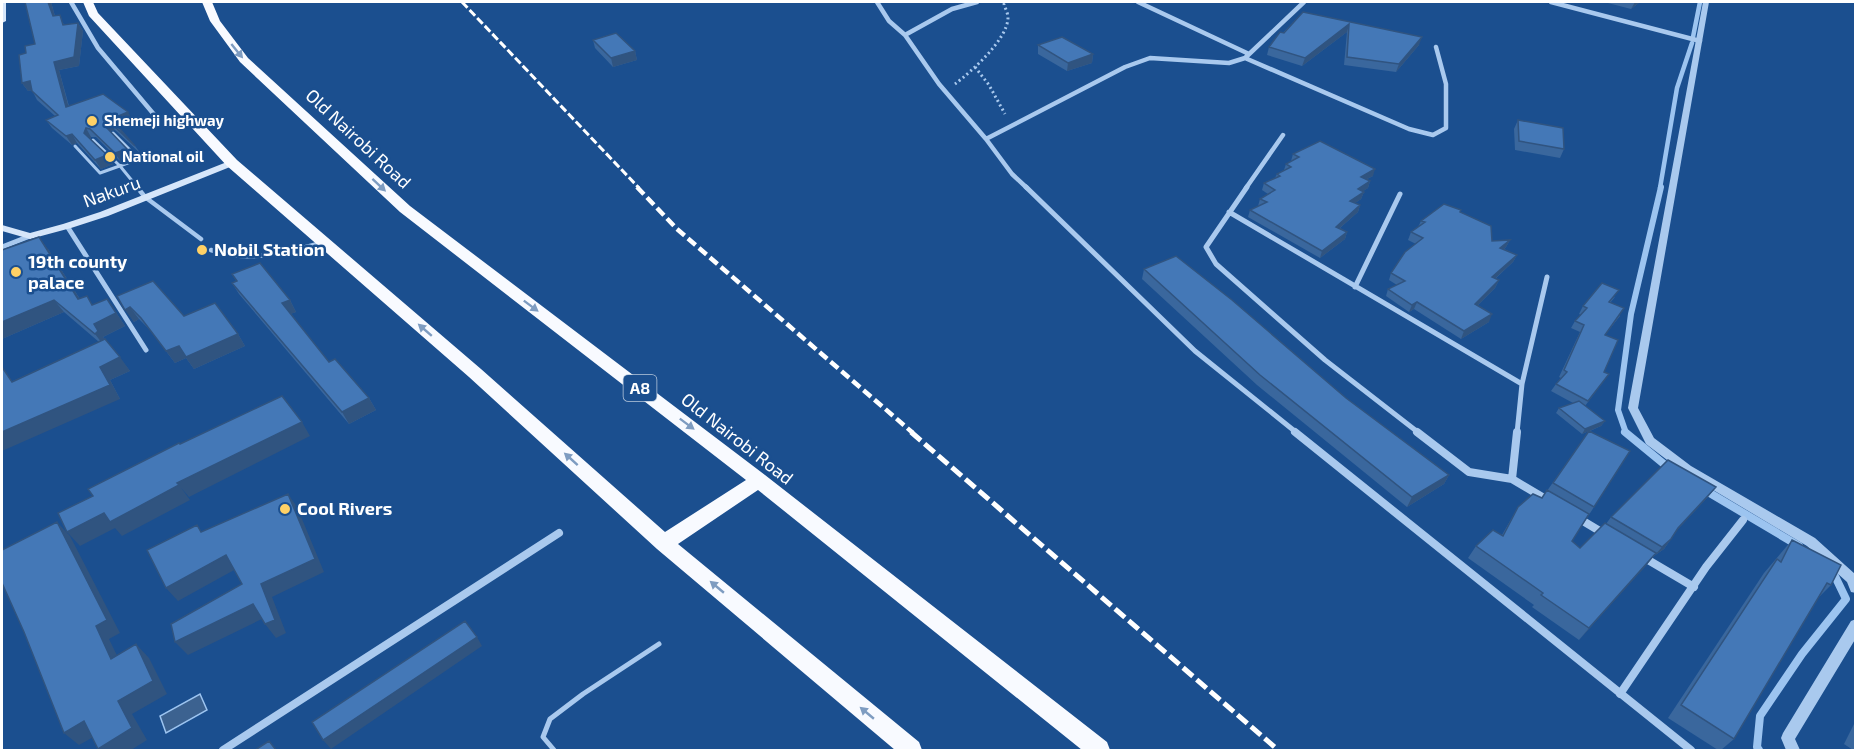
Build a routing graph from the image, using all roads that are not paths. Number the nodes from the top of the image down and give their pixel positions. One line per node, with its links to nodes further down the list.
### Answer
1 (2, 2): 11 (main road)
2 (72, 2): 16 (street)
3 (88, 2): 22 (highway)
4 (207, 2): 39 (highway, Old Nairobi Road / A8, one-way to 39)
5 (877, 2): 12 (street)
6 (977, 2): 12 (street)
7 (1138, 2): 15 (street)
8 (1304, 2): 15 (street)
9 (1551, 2): 13 (street)
10 (1706, 2): 13 (street)
11 (2, 21)
12 (905, 35): 19 (street)
13 (1700, 41): 48 (street)
14 (1436, 47): 15 (street)
15 (1247, 56): 19 (street)
16 (157, 118)
17 (113, 133): 23 (lane)
18 (1283, 135): 26 (street)
19 (986, 139): 51 (street)
20 (93, 140): 23 (lane)
21 (75, 146): 23 (lane)
22 (232, 163): 25 (main road, Nakuru); 31 (highway)
23 (120, 166): 25 (lane)
24 (1400, 194): 35 (street)
25 (145, 197): 27 (main road, Nakuru); 30 (lane)
26 (1229, 212): 35 (street); 38 (street)
27 (67, 226): 29 (main road, Nakuru); 36 (street)
28 (2, 228): 29 (main road)
29 (30, 236): 32 (street)
30 (201, 239)
31 (324, 243): 33 (lane); 45 (highway, one-way to 31)
32 (2, 247)
33 (211, 250)
34 (1547, 277): 37 (street)
35 (1355, 287): 37 (street)
36 (146, 350)
37 (1522, 384): 38 (street)
38 (1512, 479): 40 (street)
39 (759, 480): 45 (highway); 55 (highway, Old Nairobi Road / A8)
40 (1553, 503)
41 (1573, 515): 44 (street)
42 (1743, 520): 47 (street)
43 (559, 533): 52 (street)
44 (1613, 539)
45 (664, 543): 54 (highway, one-way to 45)
46 (1633, 551): 47 (street)
47 (1694, 587): 51 (street)
48 (1856, 588)
49 (1856, 625): 57 (street)
50 (659, 644): 53 (lane)
51 (1620, 694): 56 (street)
52 (223, 750)
53 (554, 750)
54 (911, 750)
55 (1099, 750)
56 (1691, 750)
57 (1793, 750)

